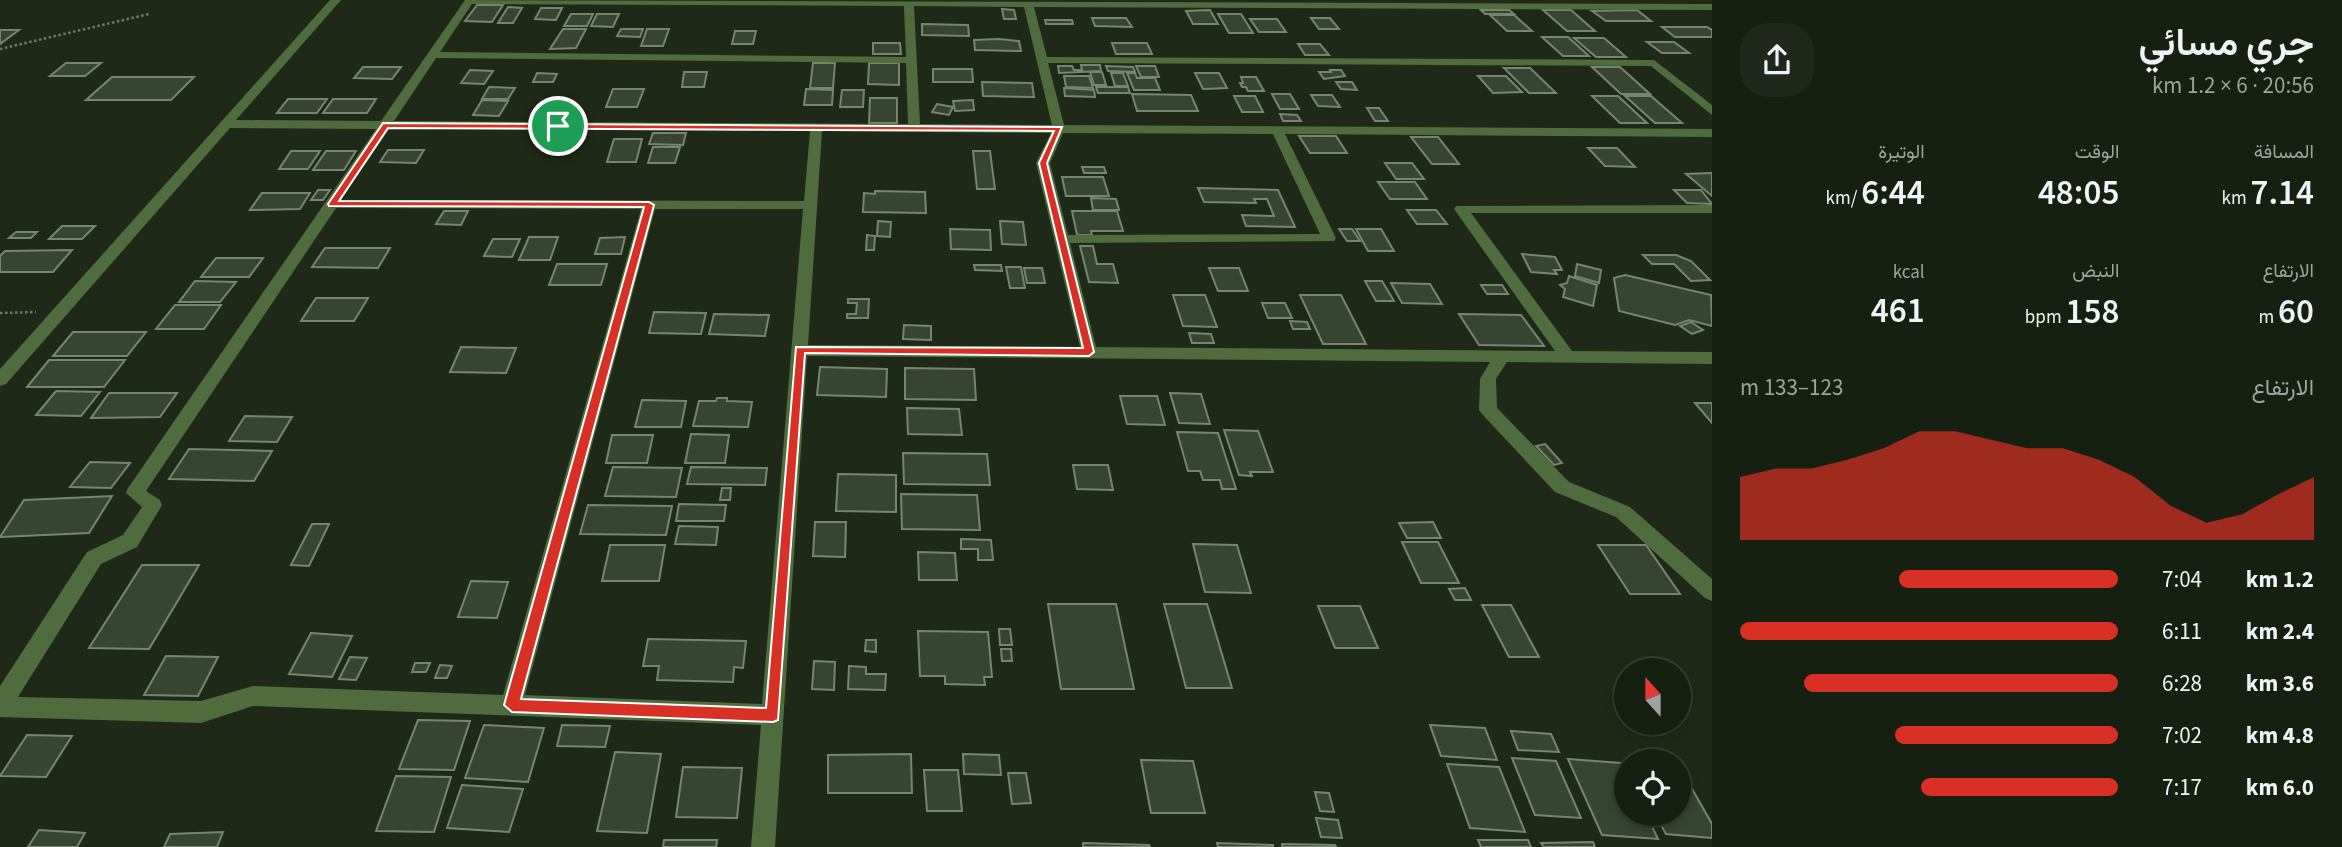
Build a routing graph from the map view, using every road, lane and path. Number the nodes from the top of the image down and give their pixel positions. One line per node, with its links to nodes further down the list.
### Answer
1 (336, 0): 13 (street)
2 (1027, 1): 3 (street); 4 (street); 11 (street)
3 (909, 2): 9 (street); 10 (street)
4 (1690, 4): 5 (street); 7 (street)
5 (1712, 8)
6 (149, 14): 8 (path)
7 (1712, 20)
8 (0, 49)
9 (433, 55): 10 (street); 14 (street)
10 (911, 60): 16 (street)
11 (1042, 60): 12 (street); 17 (street)
12 (1712, 111)
13 (228, 124): 14 (street); 25 (street)
14 (386, 125): 15 (street); 20 (street)
15 (816, 128): 16 (street); 22 (street)
16 (914, 128): 17 (street)
17 (1059, 129): 18 (street); 24 (street)
18 (1277, 130): 19 (street); 24 (street)
19 (1712, 133)
20 (332, 204): 21 (street); 35 (street)
21 (649, 205): 22 (street); 34 (street)
22 (810, 205): 27 (street)
23 (1712, 209): 30 (street)
24 (1062, 239): 28 (street)
25 (61, 311): 26 (path); 32 (street)
26 (0, 313)
27 (800, 349): 28 (street); 36 (street)
28 (1089, 352): 29 (street)
29 (1502, 356): 30 (street); 33 (street)
30 (1567, 356): 31 (street)
31 (1712, 358)
32 (0, 380)
33 (1712, 592)
34 (512, 705): 35 (street); 36 (street)
35 (0, 706)
36 (773, 715): 37 (street)
37 (763, 847)

